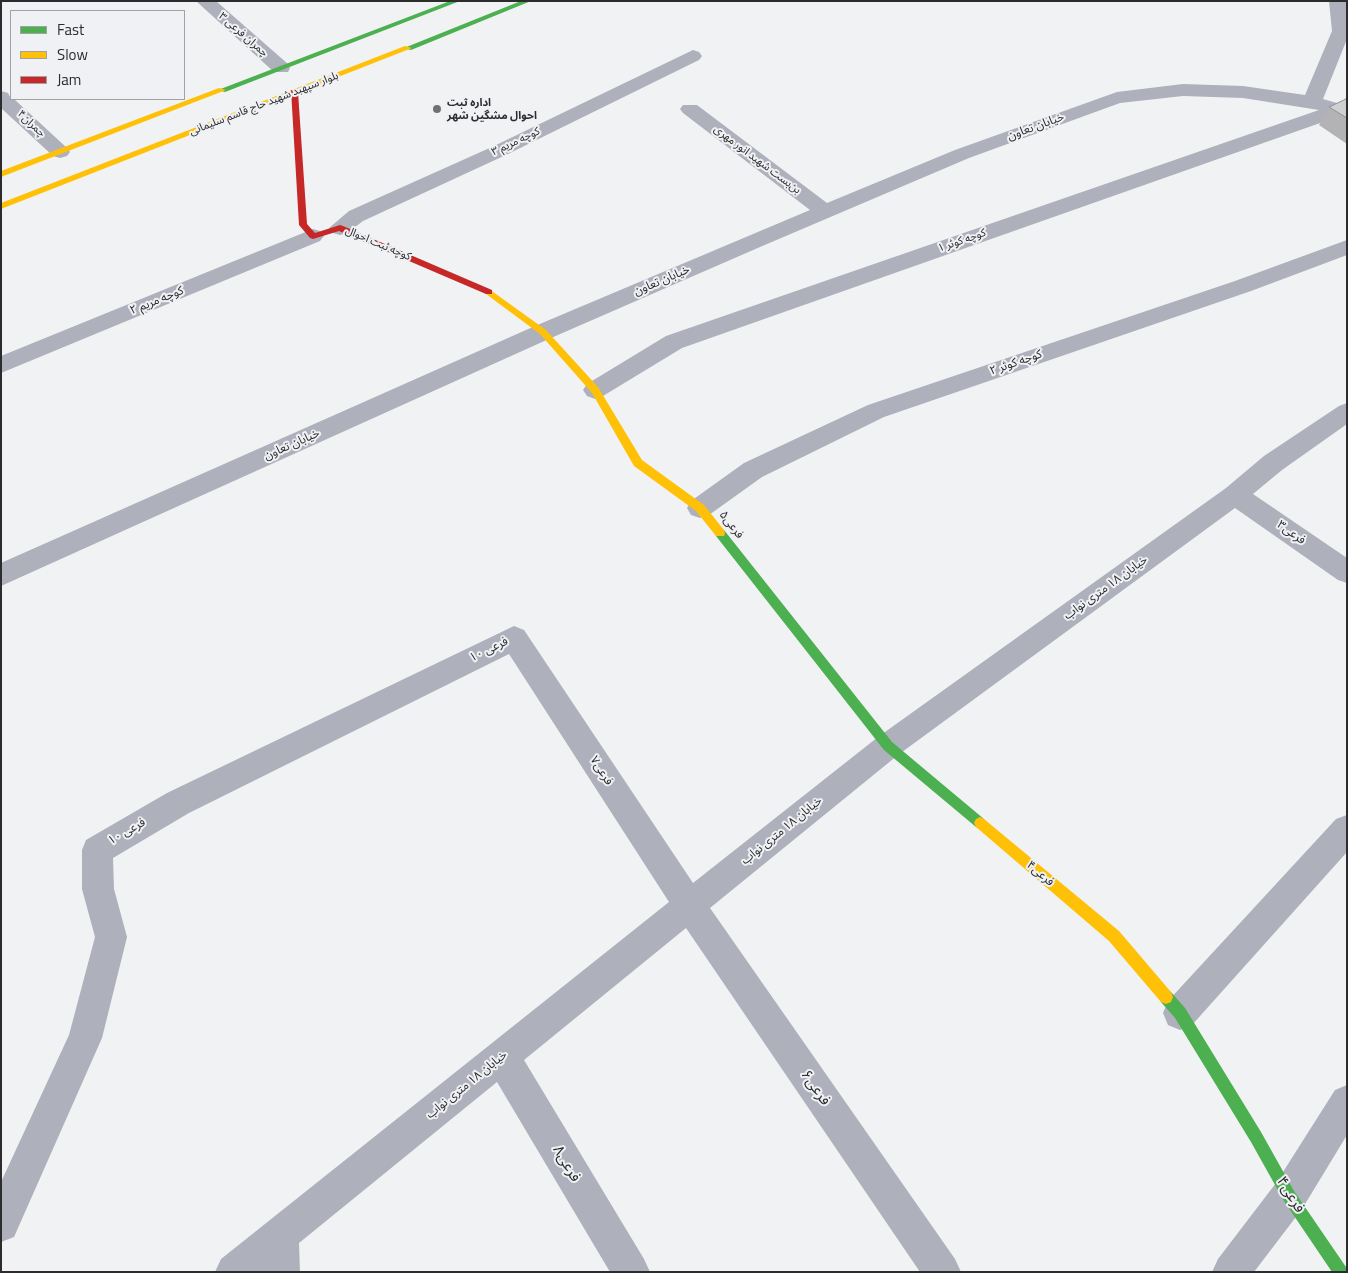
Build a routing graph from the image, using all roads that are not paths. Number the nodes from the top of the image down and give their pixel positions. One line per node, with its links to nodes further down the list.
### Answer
1 (205, 1): 6 (street, چمران فرعی ۳)
2 (457, 1): 6 (street)
3 (528, 1): 7 (street, بلوار سپهبد شهید حاج قاسم سلیمانی)
4 (1338, 1): 9 (street)
5 (693, 56): 16 (street, کوچه مریم ۳)
6 (281, 68): 12 (street)
7 (294, 92): 14 (street, بلوار سپهبد شهید حاج قاسم سلیمانی); 17 (street)
8 (1, 97): 12 (street, چمران۴)
9 (1312, 102): 11 (street, خیابان تعاون); 15 (street, خیابان تعاون)
10 (690, 109): 15 (street, بن‌بست شهید انور مهری)
11 (1342, 111): 21 (street, کوچه کوثر ۱)
12 (60, 152): 13 (street)
13 (1, 174)
14 (1, 206)
15 (825, 211): 19 (street, خیابان تعاون)
16 (340, 228): 17 (street, کوچه ثبت احوال); 19 (street, کوچه ثبت احوال)
17 (313, 236): 20 (street, کوچه مریم ۲)
18 (1347, 247): 24 (street, کوچه کوثر ۲)
19 (542, 332): 21 (street, فرعی۵); 26 (street, خیابان تعاون)
20 (1, 365)
21 (595, 390): 24 (street, فرعی۵)
22 (1347, 412): 23 (street, خیابان ۱۸ متری نواب)
23 (1235, 495): 25 (street, فرعی۳); 28 (street, خیابان ۱۸ متری نواب)
24 (700, 508): 28 (street, فرعی۵)
25 (1347, 572)
26 (1, 575)
27 (514, 638): 30 (street, فرعی۷); 35 (street, فرعی ۱۰)
28 (888, 746): 30 (street, خیابان ۱۸ متری نواب); 31 (street, فرعی۴)
29 (1347, 828): 31 (street)
30 (689, 905): 32 (street, خیابان ۱۸ متری نواب); 40 (street, فرعی۶)
31 (1180, 1012): 34 (street, فرعی۴)
32 (502, 1056): 36 (street, خیابان ۱۸ متری نواب); 39 (street, فرعی۸)
33 (1347, 1102): 34 (street)
34 (1289, 1196): 41 (street); 42 (street, فرعی۴)
35 (1, 1224)
36 (280, 1236): 37 (street, خیابان ۱۸ متری نواب); 38 (street)
37 (234, 1272)
38 (282, 1272)
39 (631, 1272)
40 (942, 1272)
41 (1231, 1272)
42 (1341, 1272)

